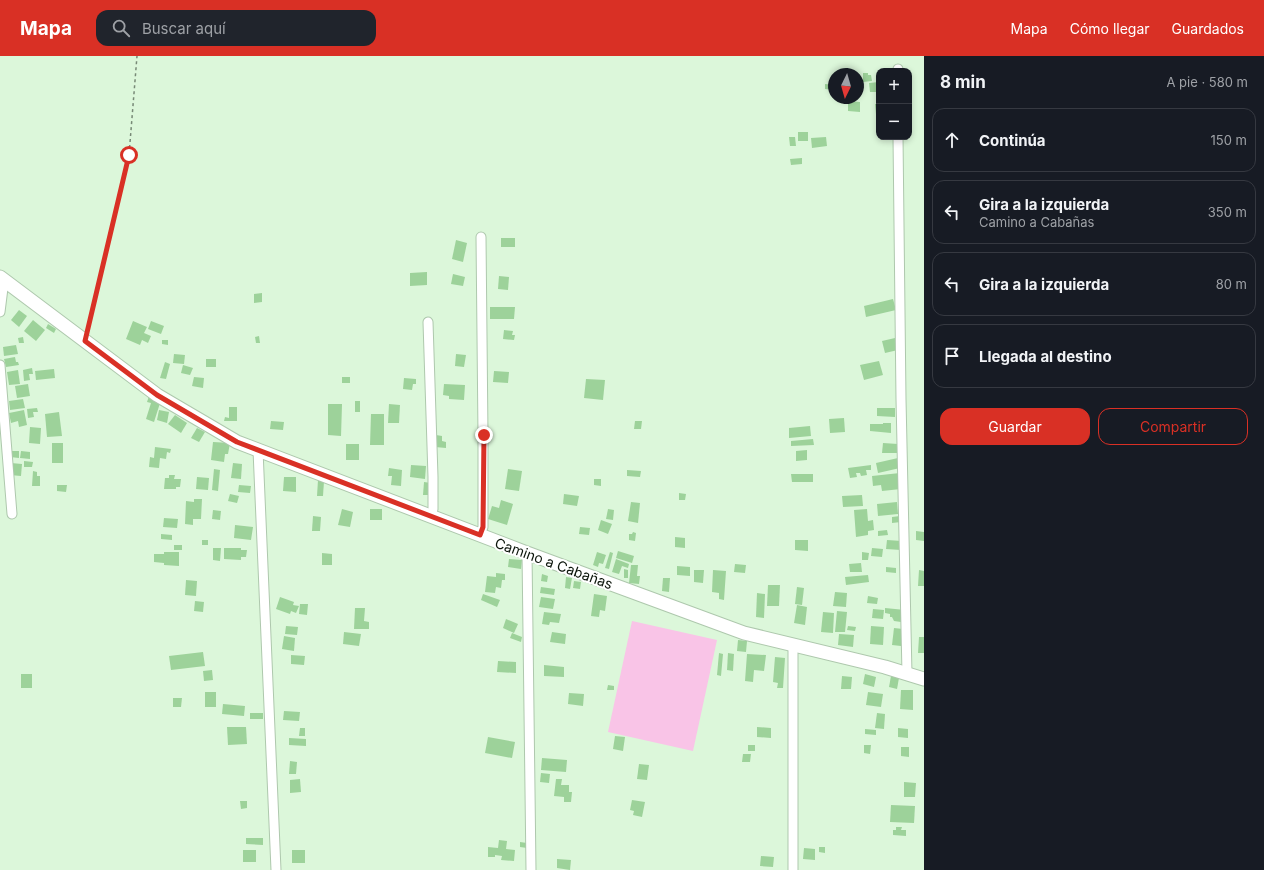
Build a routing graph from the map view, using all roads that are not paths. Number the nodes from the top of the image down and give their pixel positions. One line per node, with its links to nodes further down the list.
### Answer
1 (898, 140): 13 (street)
2 (481, 238): 10 (street)
3 (2, 278): 4 (street); 7 (street, Camino a Cabañas)
4 (0, 312)
5 (428, 322): 9 (street)
6 (0, 365): 8 (street)
7 (258, 450): 9 (street, Camino a Cabañas); 15 (street)
8 (12, 514)
9 (431, 516): 10 (street, Camino a Cabañas)
10 (480, 535): 11 (street, Camino a Cabañas)
11 (527, 553): 12 (street, Camino a Cabañas); 16 (street)
12 (793, 645): 13 (street, Camino a Cabañas); 17 (street)
13 (907, 674): 14 (street, Camino a Cabañas)
14 (924, 679)
15 (276, 870)
16 (531, 870)
17 (793, 870)

